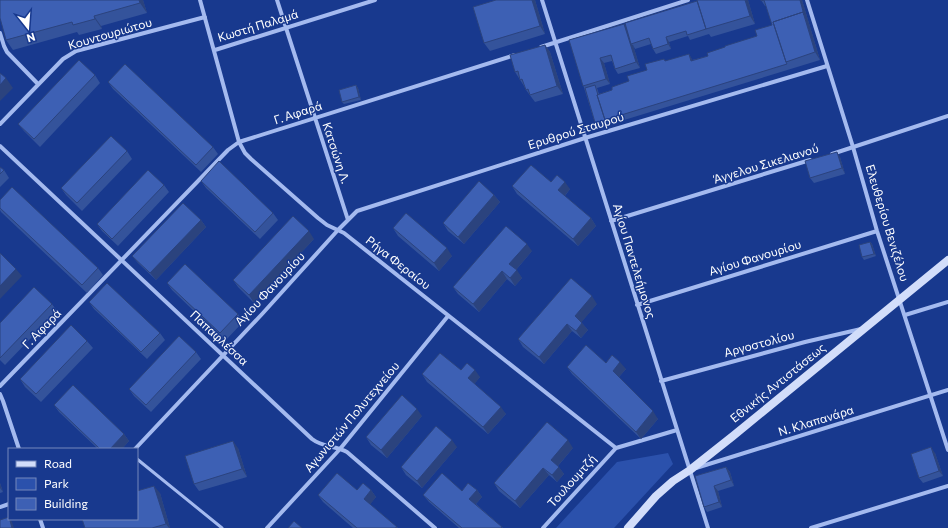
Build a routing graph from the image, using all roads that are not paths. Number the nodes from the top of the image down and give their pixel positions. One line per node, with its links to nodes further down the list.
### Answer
1 (200, 0): 7 (street, Ρήγα Φεραίου)
2 (277, 0): 8 (street, Κατσώνη Λ.)
3 (375, 0): 8 (street, Κωστή Παλαμά)
4 (542, 0): 10 (street, Αγίου Παντελεήμονος)
5 (688, 0): 10 (street)
6 (807, 0): 14 (street, Ελευθερίου Βενιζέλου)
7 (205, 17): 12 (street, Ρήγα Φεραίου); 15 (street, Κουντουριώτου)
8 (286, 28): 12 (street, Κωστή Παλαμά); 17 (street, Κατσώνη Λ.)
9 (0, 33): 15 (street)
10 (556, 42): 11 (street); 19 (street, Αγίου Παντελεήμονος)
11 (533, 49)
12 (215, 50): 20 (street, Ρήγα Φεραίου)
13 (518, 54): 17 (street, Γ. Αφαρά)
14 (827, 66): 19 (street, Ερυθρού Σταυρού); 22 (street, Ελευθερίου Βενιζέλου)
15 (38, 84): 18 (street, Κουντουριώτου)
16 (948, 116): 22 (street, Άγγελου Σικελιανού)
17 (314, 118): 20 (street, Γ. Αφαρά); 25 (street, Κατσώνη Λ.)
18 (0, 124)
19 (586, 138): 25 (street, Ερυθρού Σταυρού); 26 (street, Αγίου Παντελεήμονος)
20 (239, 142): 27 (street, Ρήγα Φεραίου); 29 (street, Γ. Αφαρά)
21 (0, 146): 29 (street, Παπαφλέσσα)
22 (853, 147): 23 (street, Άγγελου Σικελιανού); 28 (street, Ελευθερίου Βενιζέλου)
23 (831, 154)
24 (816, 159): 26 (street, Άγγελου Σικελιανού)
25 (348, 220): 27 (street, Ερυθρού Σταυρού)
26 (611, 221): 33 (street, Αγίου Παντελεήμονος)
27 (338, 230): 35 (street, Ρήγα Φεραίου); 37 (street, Αγίου Φανουρίου)
28 (878, 231): 31 (street, Ελευθερίου Βενιζέλου); 33 (street, Αγίου Φανουρίου)
29 (122, 260): 37 (street, Παπαφλέσσα); 39 (street, Γ. Αφαρά)
30 (948, 260): 31 (street, Εθνικής Αντιστάσεως)
31 (900, 299): 34 (street, Ελευθερίου Βενιζέλου); 36 (street, Εθνικής Αντιστάσεως)
32 (948, 302): 34 (street)
33 (638, 305): 38 (street, Αγίου Παντελεήμονος)
34 (905, 315): 42 (street, Ελευθερίου Βενιζέλου)
35 (448, 316): 46 (street, Ρήγα Φεραίου); 47 (street, Αγωνιστών Πολυτεχνείου)
36 (863, 329): 38 (street, Αργοστολίου); 50 (street, Εθνικής Αντιστάσεως)
37 (222, 355): 45 (street, Αγίου Φανουρίου); 47 (street, Παπαφλέσσα)
38 (661, 381): 43 (street, Αγίου Παντελεήμονος)
39 (0, 386)
40 (948, 390): 42 (street, Ν. Κλαπανάρα)
41 (0, 394): 44 (street)
42 (931, 396): 48 (street, Ελευθερίου Βενιζέλου); 50 (street, Ν. Κλαπανάρα)
43 (676, 430): 46 (street); 50 (street, Αγίου Παντελεήμονος)
44 (19, 448)
45 (136, 448)
46 (616, 448): 55 (street, Τουλουμτζή)
47 (340, 449): 53 (street, Αγωνιστών Πολυτεχνείου); 54 (street, Παπαφλέσσα)
48 (948, 450)
49 (138, 460): 52 (lane)
50 (690, 470): 56 (street, Εθνικής Αντιστάσεως); 57 (street, Αγίου Παντελεήμονος)
51 (948, 486): 58 (street)
52 (222, 528)
53 (267, 528)
54 (435, 528)
55 (543, 528)
56 (628, 528)
57 (708, 528)
58 (811, 528)

